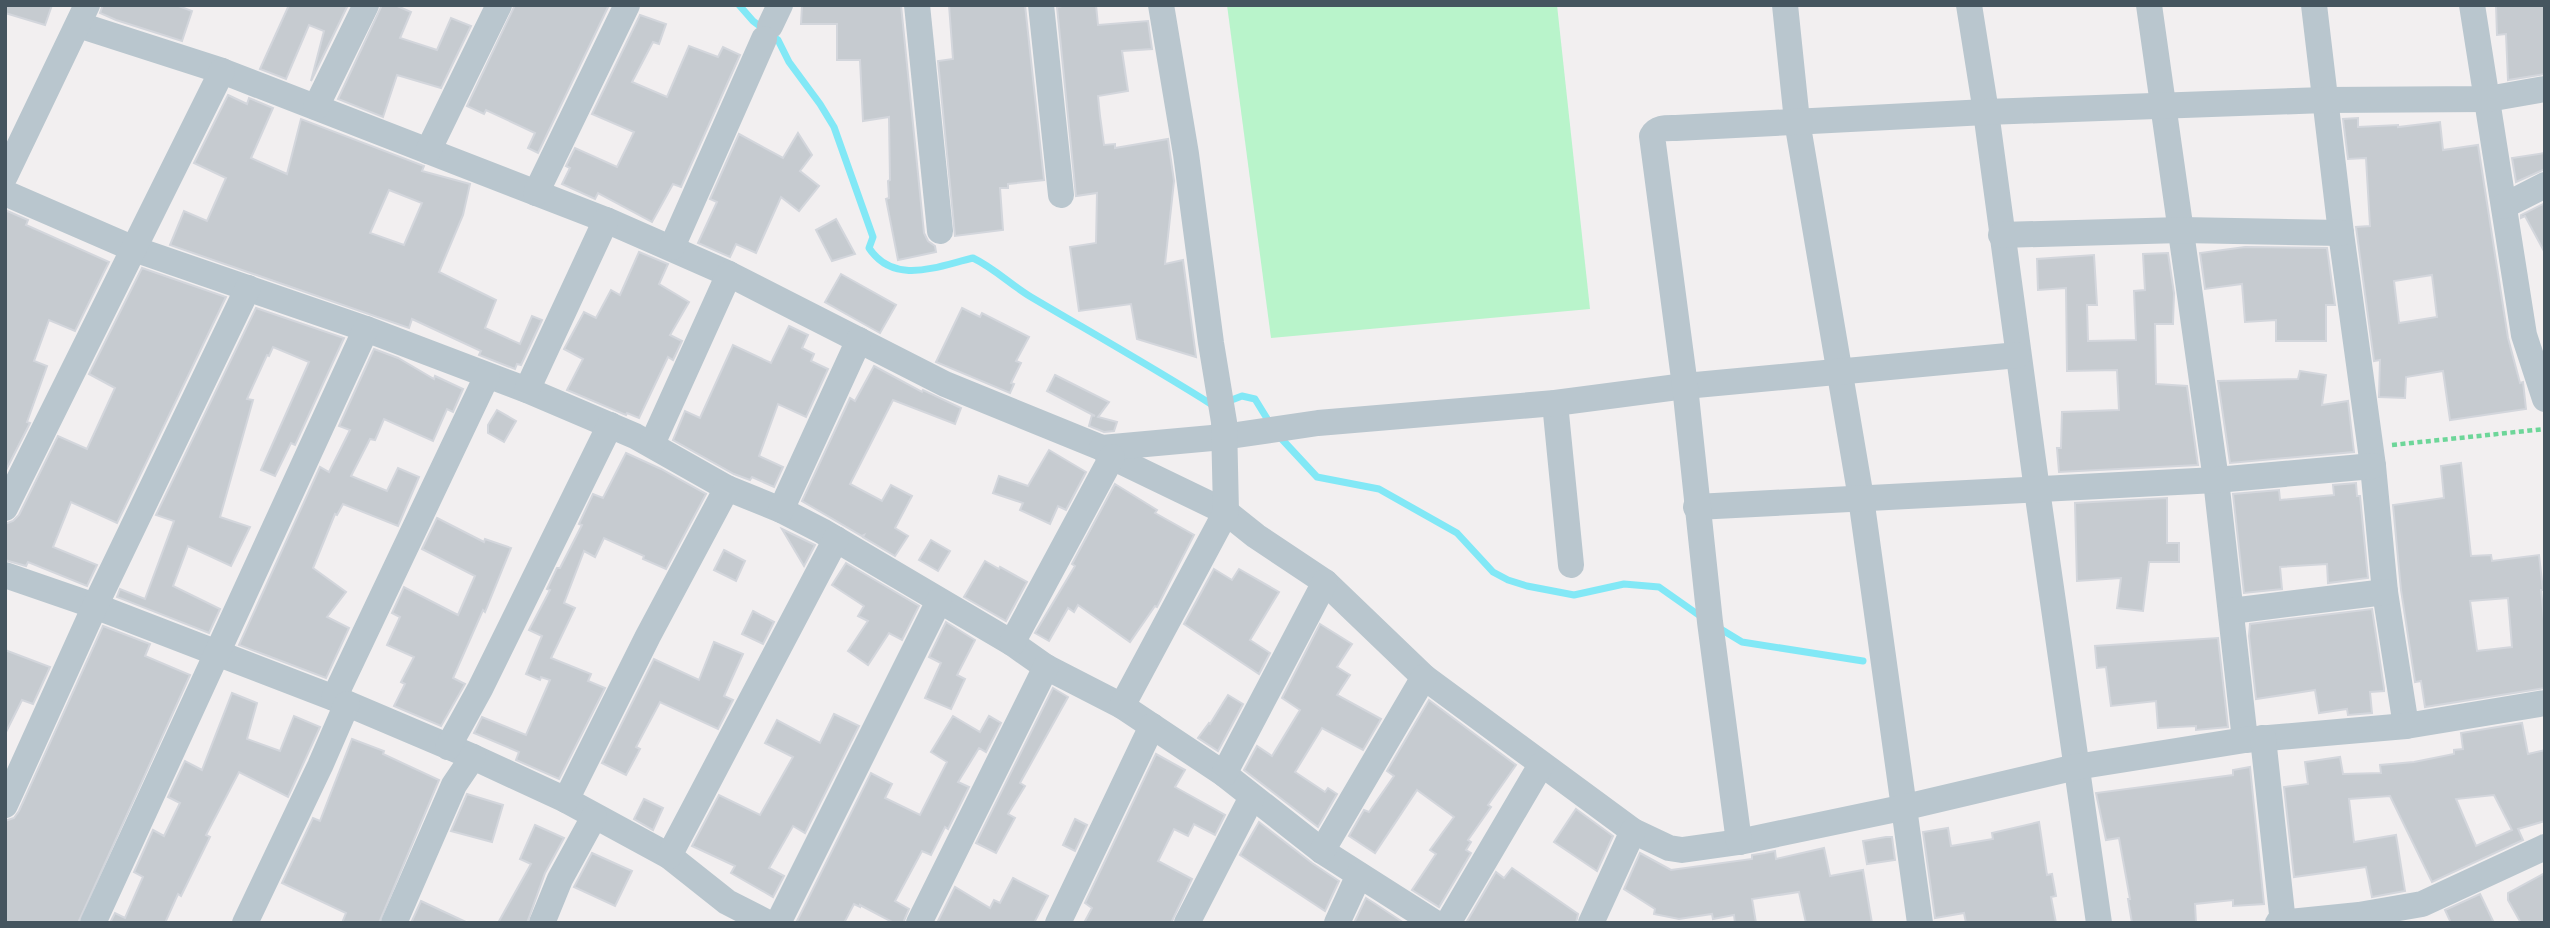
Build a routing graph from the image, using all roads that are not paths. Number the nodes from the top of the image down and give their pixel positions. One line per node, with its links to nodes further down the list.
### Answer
1 (366, 5): 19 (street)
2 (499, 5): 22 (street)
3 (627, 5): 26 (street)
4 (917, 5): 31 (street)
5 (1041, 5): 27 (street)
6 (1161, 5): 49 (street)
7 (1785, 5): 21 (street)
8 (1969, 5): 20 (street)
9 (2149, 5): 18 (street)
10 (2315, 5): 17 (street)
11 (2472, 5): 16 (street)
12 (83, 15): 14 (street); 23 (street)
13 (771, 24): 34 (street)
14 (222, 71): 19 (street); 35 (street)
15 (2545, 89): 16 (street)
16 (2487, 99): 17 (street); 28 (street)
17 (2325, 100): 18 (street); 32 (street)
18 (2163, 106): 20 (street); 30 (street)
19 (316, 107): 22 (street)
20 (1986, 112): 21 (street); 33 (street)
21 (1797, 121): 42 (street); 44 (street)
22 (428, 151): 26 (street)
23 (5, 176)
24 (2545, 185): 28 (street)
25 (5, 193): 35 (street)
26 (536, 193): 29 (street)
27 (1061, 195)
28 (2504, 206): 39 (street)
29 (606, 220): 34 (street); 45 (street)
30 (2181, 230): 32 (street); 33 (street); 53 (street)
31 (940, 231)
32 (2341, 233): 52 (street)
33 (2001, 234): 41 (street)
34 (672, 247): 36 (street)
35 (134, 249): 37 (street); 58 (street)
36 (729, 274): 40 (street); 50 (street)
37 (248, 288): 38 (street); 67 (street)
38 (366, 329): 43 (street); 70 (street)
39 (2534, 331): 46 (street)
40 (859, 340): 51 (street); 59 (street)
41 (2018, 355): 42 (street); 55 (street)
42 (1838, 371): 44 (street); 56 (street)
43 (487, 376): 45 (street); 73 (street)
44 (1685, 386): 47 (street); 57 (street)
45 (527, 390): 48 (street)
46 (2545, 399)
47 (1555, 403): 49 (street); 62 (street)
48 (610, 425): 50 (street); 79 (street)
49 (1223, 437): 51 (street); 60 (street)
50 (652, 444): 54 (street)
51 (1107, 452): 60 (street); 69 (street)
52 (2371, 457): 53 (street); 65 (street)
53 (2216, 480): 55 (street); 68 (street)
54 (727, 488): 59 (street); 85 (street)
55 (2037, 490): 56 (street); 82 (street)
56 (1861, 498): 57 (street); 87 (street)
57 (1696, 507): 90 (street)
58 (5, 508)
59 (781, 510): 61 (street)
60 (1226, 512): 64 (street); 75 (street)
61 (836, 539): 66 (street); 93 (street)
62 (1570, 565)
63 (5, 575): 67 (street)
64 (1325, 582): 72 (street); 83 (street)
65 (2385, 592): 68 (street); 77 (street)
66 (939, 601): 69 (street); 103 (street)
67 (95, 606): 70 (street); 86 (street)
68 (2231, 611): 78 (street)
69 (1012, 643): 71 (street)
70 (217, 653): 73 (street); 98 (street)
71 (1046, 667): 75 (street); 104 (street)
72 (1424, 677): 81 (street); 91 (street)
73 (340, 701): 79 (street); 99 (street)
74 (2545, 703): 77 (street)
75 (1122, 706): 76 (street)
76 (1152, 726): 83 (street); 105 (street)
77 (2406, 726): 78 (street)
78 (2254, 739): 82 (street); 97 (street)
79 (448, 747): 80 (street)
80 (472, 757): 85 (street); 100 (street)
81 (1542, 765): 89 (street); 109 (street)
82 (2076, 767): 87 (street); 112 (street)
83 (1224, 774): 84 (street)
84 (1252, 797): 91 (street); 106 (street)
85 (566, 800): 88 (street)
86 (5, 805)
87 (1906, 807): 90 (street); 111 (street)
88 (594, 817): 93 (street); 101 (street)
89 (1633, 831): 90 (street); 110 (street)
90 (1739, 842)
91 (1322, 851): 94 (street)
92 (2542, 854): 96 (street)
93 (668, 856): 95 (street)
94 (1359, 875): 107 (street); 108 (street)
95 (721, 912): 102 (street)
96 (2426, 913): 97 (street)
97 (2283, 922): 113 (street)
98 (93, 923)
99 (245, 923)
100 (394, 923)
101 (542, 923)
102 (768, 923)
103 (778, 923)
104 (919, 923)
105 (1058, 923)
106 (1187, 923)
107 (1337, 923)
108 (1435, 923)
109 (1448, 923)
110 (1591, 923)
111 (1920, 923)
112 (2099, 923)
113 (2278, 923)

